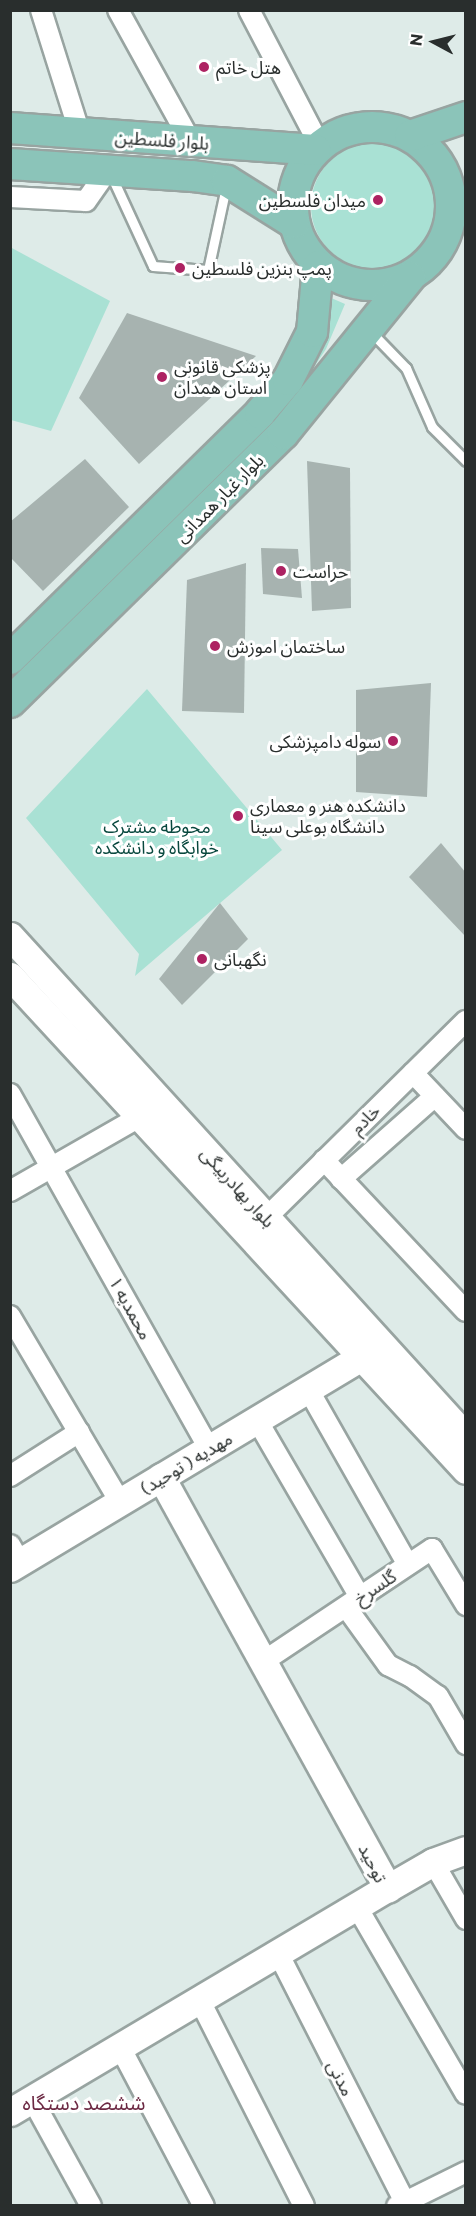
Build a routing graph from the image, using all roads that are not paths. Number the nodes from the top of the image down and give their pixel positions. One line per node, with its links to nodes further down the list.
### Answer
1 (41, 10): 6 (street)
2 (118, 10): 8 (street)
3 (249, 10): 9 (street)
4 (465, 117): 7 (main road)
5 (10, 128): 6 (main road, بلوار فلسطین)
6 (80, 135): 8 (main road, بلوار فلسطین)
7 (410, 136): 9 (main road); 16 (main road)
8 (191, 142): 9 (main road, بلوار فلسطین)
9 (317, 148): 15 (main road)
10 (10, 164): 11 (main road, بلوار فلسطین)
11 (108, 170): 12 (main road, بلوار فلسطین); 12 (lane); 13 (street)
12 (227, 181): 15 (main road, بلوار فلسطین)
13 (10, 197)
14 (465, 220): 16 (main road)
15 (294, 224): 17 (main road)
16 (443, 243): 18 (main road)
17 (318, 266): 18 (main road); 21 (main road, بلوار غبار همدانی)
18 (410, 277): 19 (main road, بلوار غبار همدانی)
19 (369, 329): 20 (lane); 22 (main road, بلوار غبار همدانی)
20 (465, 461)
21 (10, 659)
22 (10, 702)
23 (10, 936): 35 (street, بلوار بهادربیگی)
24 (10, 976): 29 (street, بلوار بهادربیگی)
25 (465, 1021): 26 (street, خادم)
26 (413, 1073): 28 (street); 31 (street, خادم)
27 (10, 1094): 32 (street, محمدیه ۱)
28 (435, 1096): 30 (street); 33 (street)
29 (140, 1117): 32 (street); 38 (street, بلوار بهادربیگی)
30 (465, 1129)
31 (324, 1160): 33 (street); 35 (street, خادم)
32 (53, 1167): 34 (street); 43 (street, محمدیه ۱)
33 (341, 1179): 36 (street)
34 (10, 1191)
35 (266, 1218): 38 (street, بلوار بهادربیگی)
36 (465, 1311)
37 (10, 1316): 41 (street)
38 (370, 1349): 39 (street, مهدیه ( توحید)); 42 (street, بلوار بهادربیگی); 44 (street, بلوار بهادربیگی)
39 (308, 1389): 40 (street, مهدیه ( توحید)); 49 (street)
40 (256, 1420): 43 (street, مهدیه ( توحید)); 50 (street)
41 (79, 1432): 45 (street); 47 (street)
42 (465, 1437)
43 (209, 1449): 46 (street, مهدیه ( توحید))
44 (465, 1470)
45 (10, 1476)
46 (161, 1478): 47 (street, مهدیه ( توحید)); 52 (street, توحید)
47 (120, 1502): 48 (street, مهدیه ( توحید))
48 (14, 1558)
49 (408, 1565): 50 (street, گلسرخ); 51 (street, گلسرخ)
50 (353, 1602): 52 (street, گلسرخ); 53 (street)
51 (465, 1605)
52 (264, 1661): 56 (street, توحید)
53 (464, 1739)
54 (465, 1850): 55 (street)
55 (434, 1862): 56 (street); 58 (street)
56 (388, 1888): 57 (street, توحید)
57 (357, 1907): 59 (street, توحید); 62 (street)
58 (465, 1919)
59 (278, 1953): 60 (street, توحید); 65 (street, مدنی)
60 (199, 1999): 61 (street, توحید); 68 (street)
61 (120, 2047): 63 (street, توحید); 67 (street)
62 (465, 2094)
63 (21, 2105): 66 (street, توحید)
64 (465, 2172): 65 (street)
65 (403, 2204)
66 (91, 2205)
67 (204, 2205)
68 (304, 2205)

